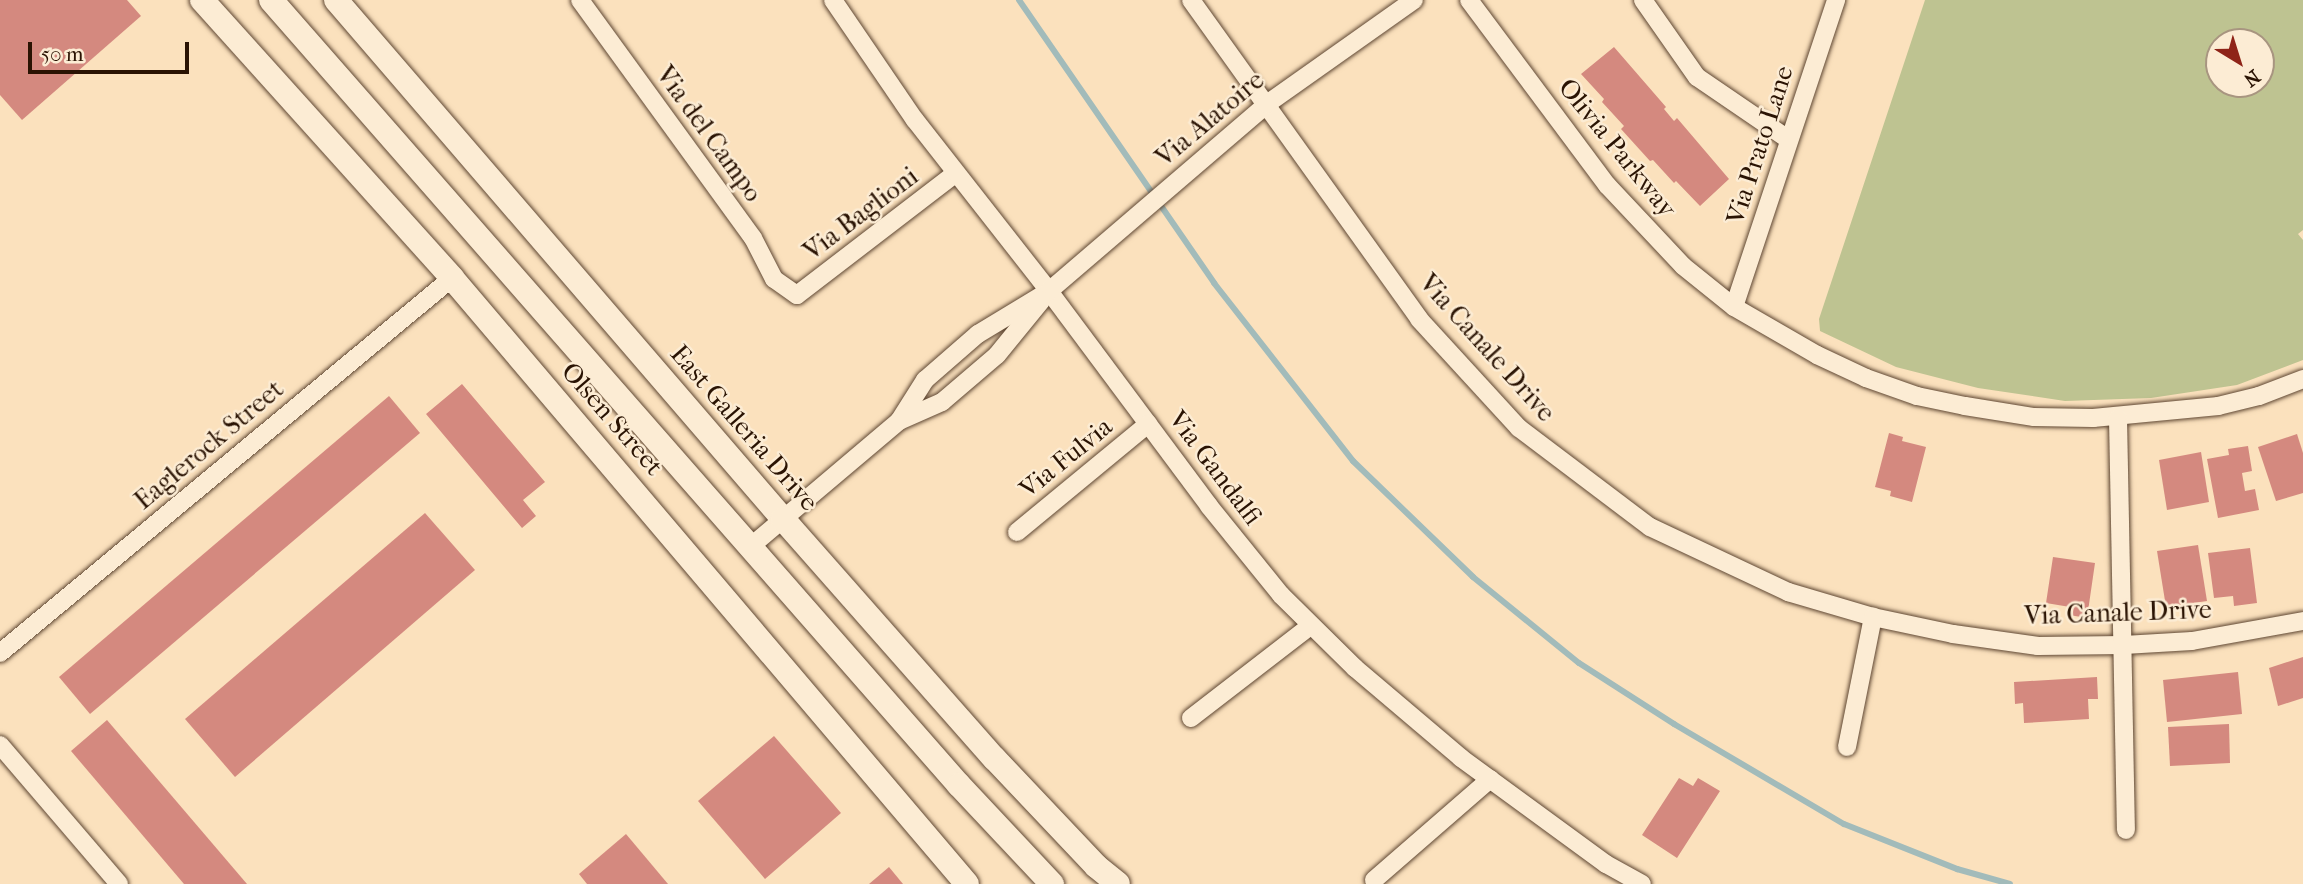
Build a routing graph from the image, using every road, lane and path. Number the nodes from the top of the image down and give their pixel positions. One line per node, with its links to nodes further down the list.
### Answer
1 (202, 0): 14 (main road, Olsen Street)
2 (271, 0): 24 (main road)
3 (337, 0): 22 (main road, East Galleria Drive)
4 (580, 0): 16 (street, Via del Campo)
5 (833, 0): 13 (street, Via Gandalfi)
6 (1191, 0): 11 (street, Via Canale Drive)
7 (1414, 0): 11 (street, Via Alatoire)
8 (1469, 0): 17 (street, Olivia Parkway)
9 (1643, 0): 12 (street)
10 (1836, 0): 12 (street, Via Prato Lane)
11 (1267, 104): 15 (street, Via Alatoire); 25 (street, Via Canale Drive)
12 (1788, 139): 17 (street, Via Prato Lane)
13 (956, 173): 15 (street, Via Gandalfi); 16 (street, Via Baglioni)
14 (452, 278): 29 (street, Eaglerock Street); 37 (main road, Olsen Street)
15 (1049, 291): 20 (street, Via Alatoire); 20 (street, Via Alatoire); 21 (street, Via Gandalfi)
16 (797, 295)
17 (1734, 307): 19 (street, Olivia Parkway)
18 (2303, 379): 19 (street, Olivia Parkway)
19 (2118, 418): 28 (street)
20 (900, 421): 22 (street, Via Alatoire)
21 (1148, 424): 23 (street, Via Fulvia); 27 (street, Via Gandalfi)
22 (783, 519): 24 (street, Via Alatoire); 39 (main road, East Galleria Drive)
23 (1017, 532)
24 (750, 547): 38 (main road)
25 (1873, 617): 28 (street, Via Canale Drive); 32 (street)
26 (2303, 621): 28 (street, Via Canale Drive)
27 (1310, 625): 30 (street); 33 (street, Via Gandalfi)
28 (2124, 645): 34 (street)
29 (0, 653)
30 (1191, 718)
31 (0, 744): 36 (street)
32 (1847, 747)
33 (1490, 779): 35 (street); 40 (street, Via Gandalfi)
34 (2126, 830)
35 (1374, 880)
36 (119, 884)
37 (967, 884)
38 (1052, 884)
39 (1118, 884)
40 (1642, 884)

